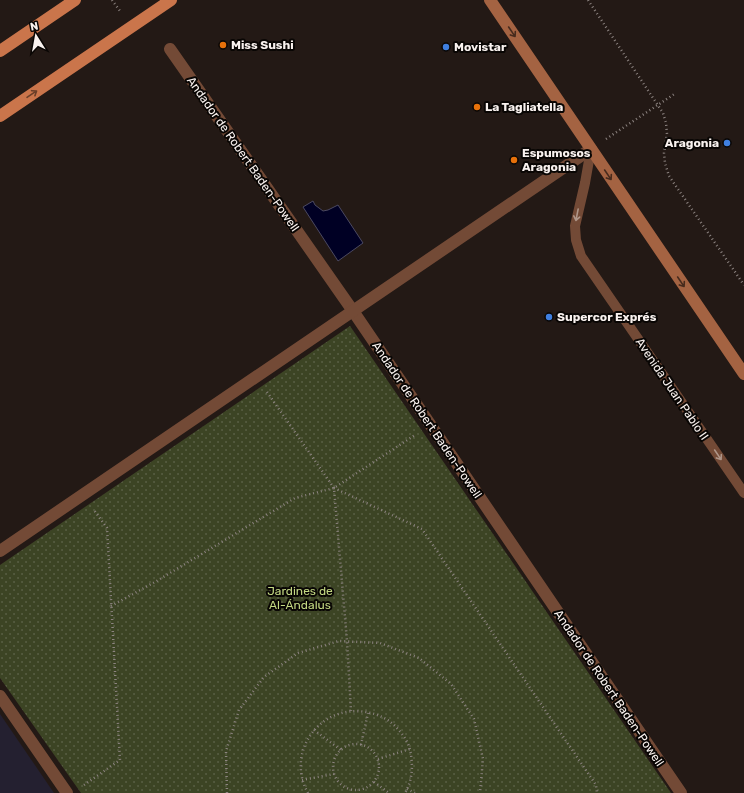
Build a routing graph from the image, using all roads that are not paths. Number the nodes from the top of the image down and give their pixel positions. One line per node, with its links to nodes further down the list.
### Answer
1 (75, 0): 5 (main road)
2 (171, 0): 6 (main road, one-way to 2)
3 (490, 0): 7 (street, one-way to 7)
4 (170, 50): 8 (street, Andador de Robert Baden-Powell)
5 (0, 51)
6 (0, 116)
7 (591, 149): 8 (street); 9 (street, one-way to 9); 10 (lane, Avenida Juan Pablo II, one-way to 10)
8 (352, 311): 11 (street); 14 (street, Andador de Robert Baden-Powell)
9 (744, 374)
10 (744, 493)
11 (0, 551)
12 (0, 696): 13 (street)
13 (73, 791)
14 (681, 793)

